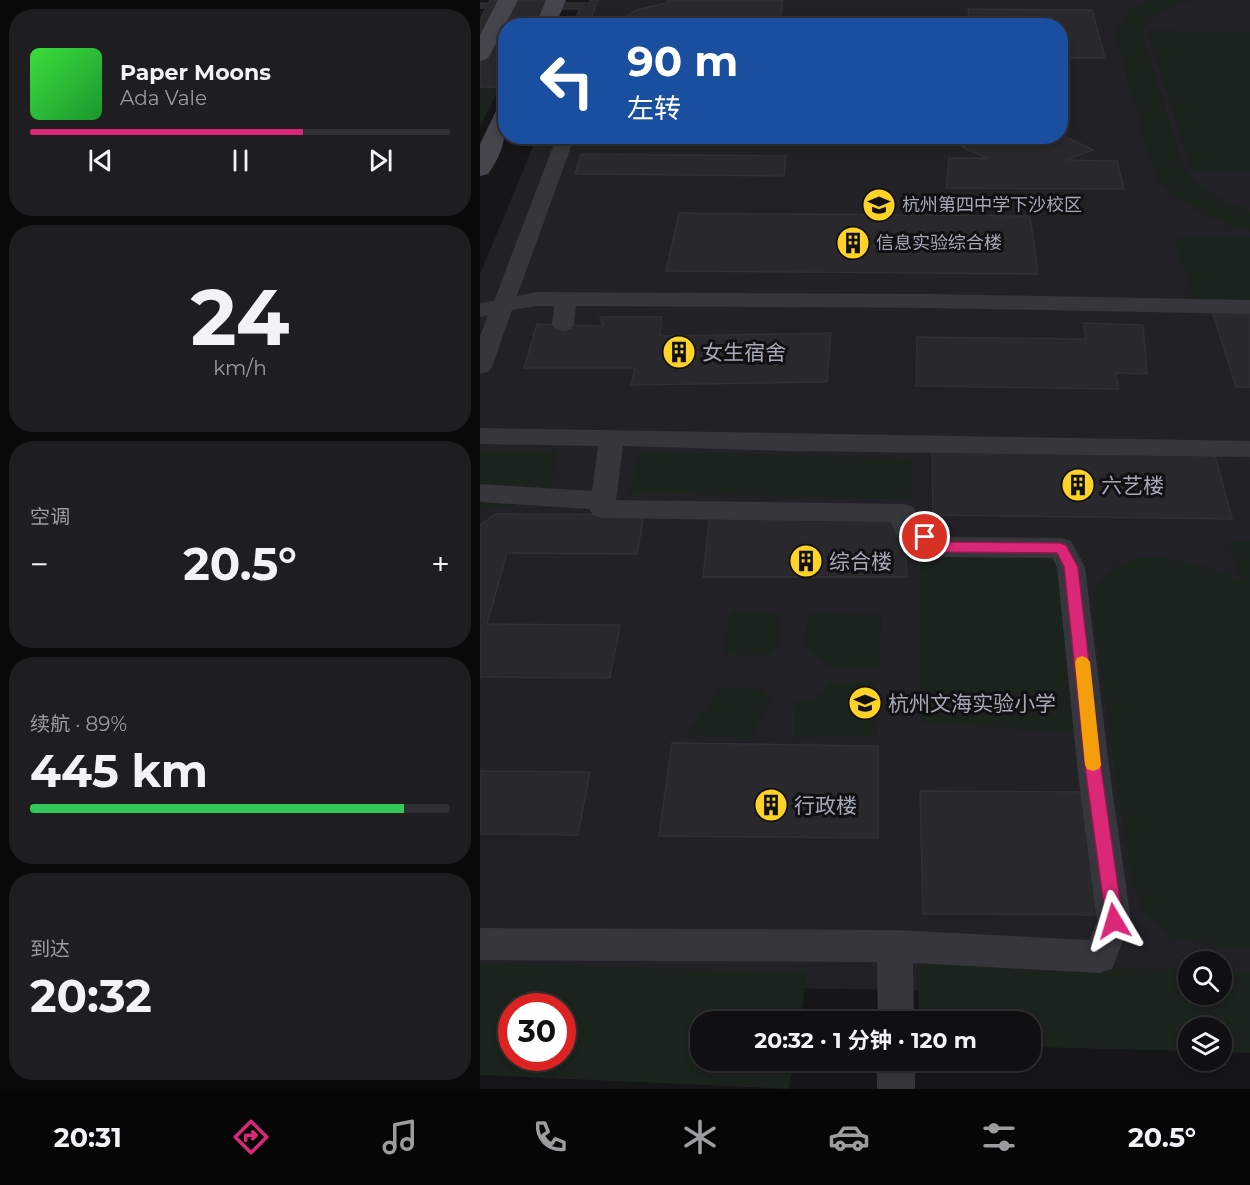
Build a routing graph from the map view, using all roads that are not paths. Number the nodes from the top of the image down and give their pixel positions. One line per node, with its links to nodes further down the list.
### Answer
1 (508, 0): 3 (main road)
2 (556, 0): 4 (main road)
3 (499, 18)
4 (548, 18)
5 (498, 20): 6 (main road)
6 (480, 55)
7 (498, 131): 9 (main road)
8 (563, 144): 11 (street)
9 (480, 170)
10 (566, 299): 11 (street); 12 (street); 14 (street)
11 (503, 306): 13 (street); 15 (street)
12 (1250, 307)
13 (480, 310)
14 (563, 324)
15 (480, 367)
16 (480, 436): 17 (street)
17 (612, 438): 18 (street); 20 (street)
18 (1250, 449)
19 (480, 494): 20 (street)
20 (603, 501): 22 (street)
21 (480, 944): 22 (street)
22 (895, 946): 23 (street)
23 (896, 1011)
24 (896, 1071): 25 (street)
25 (896, 1089)

